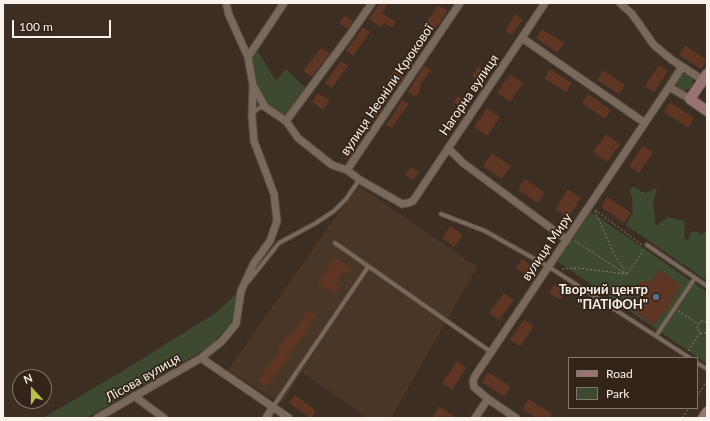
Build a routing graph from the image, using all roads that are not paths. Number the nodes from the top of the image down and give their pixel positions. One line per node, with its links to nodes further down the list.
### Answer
1 (226, 3): 8 (street)
2 (284, 3): 8 (street)
3 (372, 3): 17 (street)
4 (460, 3): 20 (street, вулиця Неоніли Крюкової)
5 (545, 3): 7 (street, Нагорна вулиця)
6 (620, 3): 9 (street)
7 (522, 38): 18 (street); 19 (street, Нагорна вулиця)
8 (248, 57): 11 (street)
9 (682, 67): 10 (street); 12 (street, вулиця Миру)
10 (705, 77): 13 (street)
11 (253, 85): 14 (street); 16 (street, Лісова вулиця)
12 (668, 87): 13 (street); 18 (street, вулиця Миру)
13 (690, 99): 15 (street)
14 (265, 107): 16 (lane); 17 (street)
15 (707, 111)
16 (253, 113): 30 (street, Лісова вулиця)
17 (286, 121): 20 (street)
18 (645, 123): 23 (street, вулиця Миру)
19 (448, 148): 21 (street, Нагорна вулиця); 23 (street)
20 (347, 170): 21 (street)
21 (360, 180): 30 (lane)
22 (441, 214): 27 (lane)
23 (568, 238): 27 (street, вулиця Миру)
24 (335, 243): 26 (lane)
25 (647, 245): 28 (lane)
26 (368, 267): 32 (lane); 39 (lane)
27 (551, 268): 31 (lane); 32 (street, вулиця Миру)
28 (695, 278): 29 (lane); 31 (lane)
29 (707, 286)
30 (241, 291): 34 (street, Лісова вулиця)
31 (656, 336): 33 (lane)
32 (492, 352): 38 (street, вулиця Миру)
33 (688, 357)
34 (201, 358): 37 (street, Лісова вулиця); 39 (street)
35 (698, 364): 36 (lane)
36 (707, 369)
37 (134, 396): 41 (street, Лісова вулиця); 42 (street)
38 (488, 399): 45 (street); 46 (street)
39 (273, 407): 43 (street); 44 (street)
40 (707, 412): 47 (street)
41 (97, 418)
42 (164, 418)
43 (266, 418)
44 (289, 418)
45 (475, 418)
46 (516, 418)
47 (703, 418)

